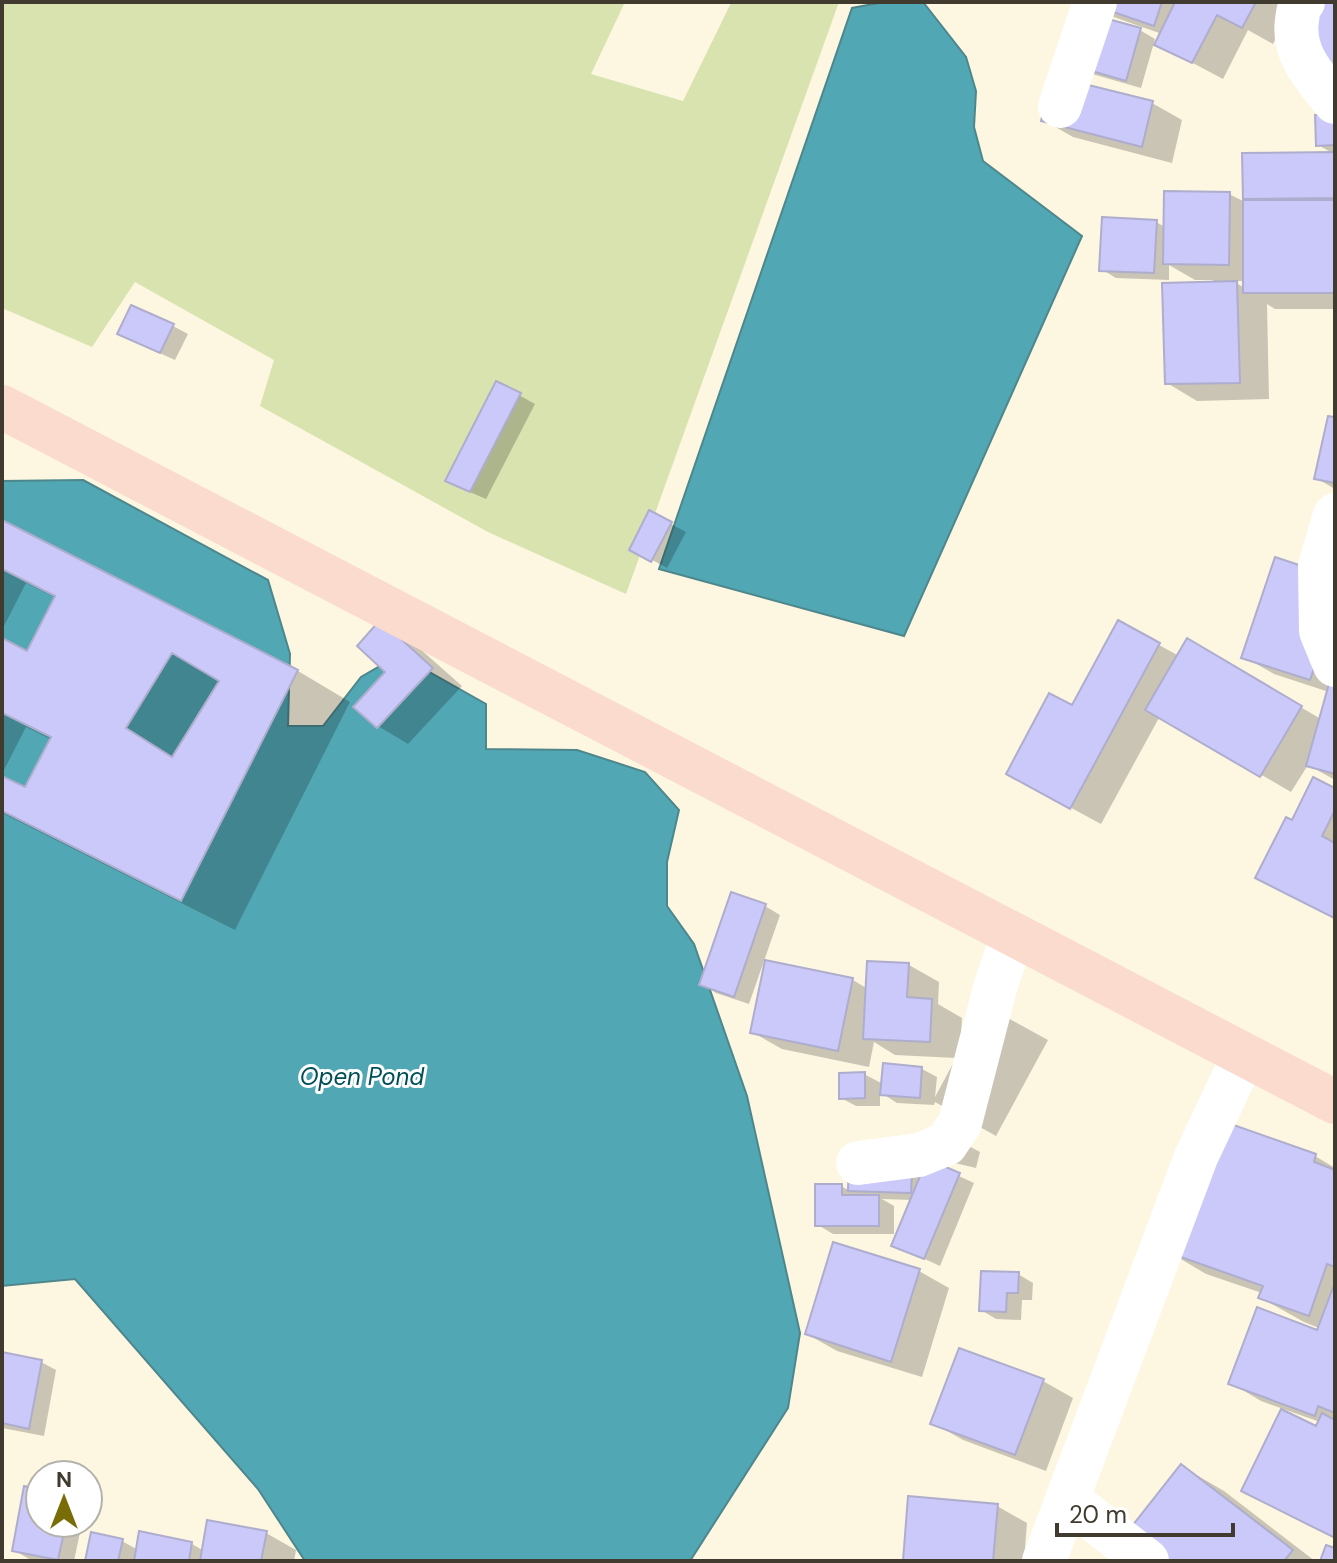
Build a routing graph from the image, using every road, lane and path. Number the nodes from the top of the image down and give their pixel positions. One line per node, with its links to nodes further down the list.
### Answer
1 (1095, 2): 4 (street)
2 (1303, 2): 3 (street)
3 (1335, 102)
4 (1060, 106)
5 (2, 407): 8 (street)
6 (1335, 515): 7 (street)
7 (1335, 665)
8 (1013, 934): 9 (street); 11 (street)
9 (1244, 1055): 10 (street); 12 (street)
10 (1335, 1102)
11 (858, 1163)
12 (1067, 1499): 13 (street); 14 (street)
13 (1044, 1561)
14 (1147, 1561)

